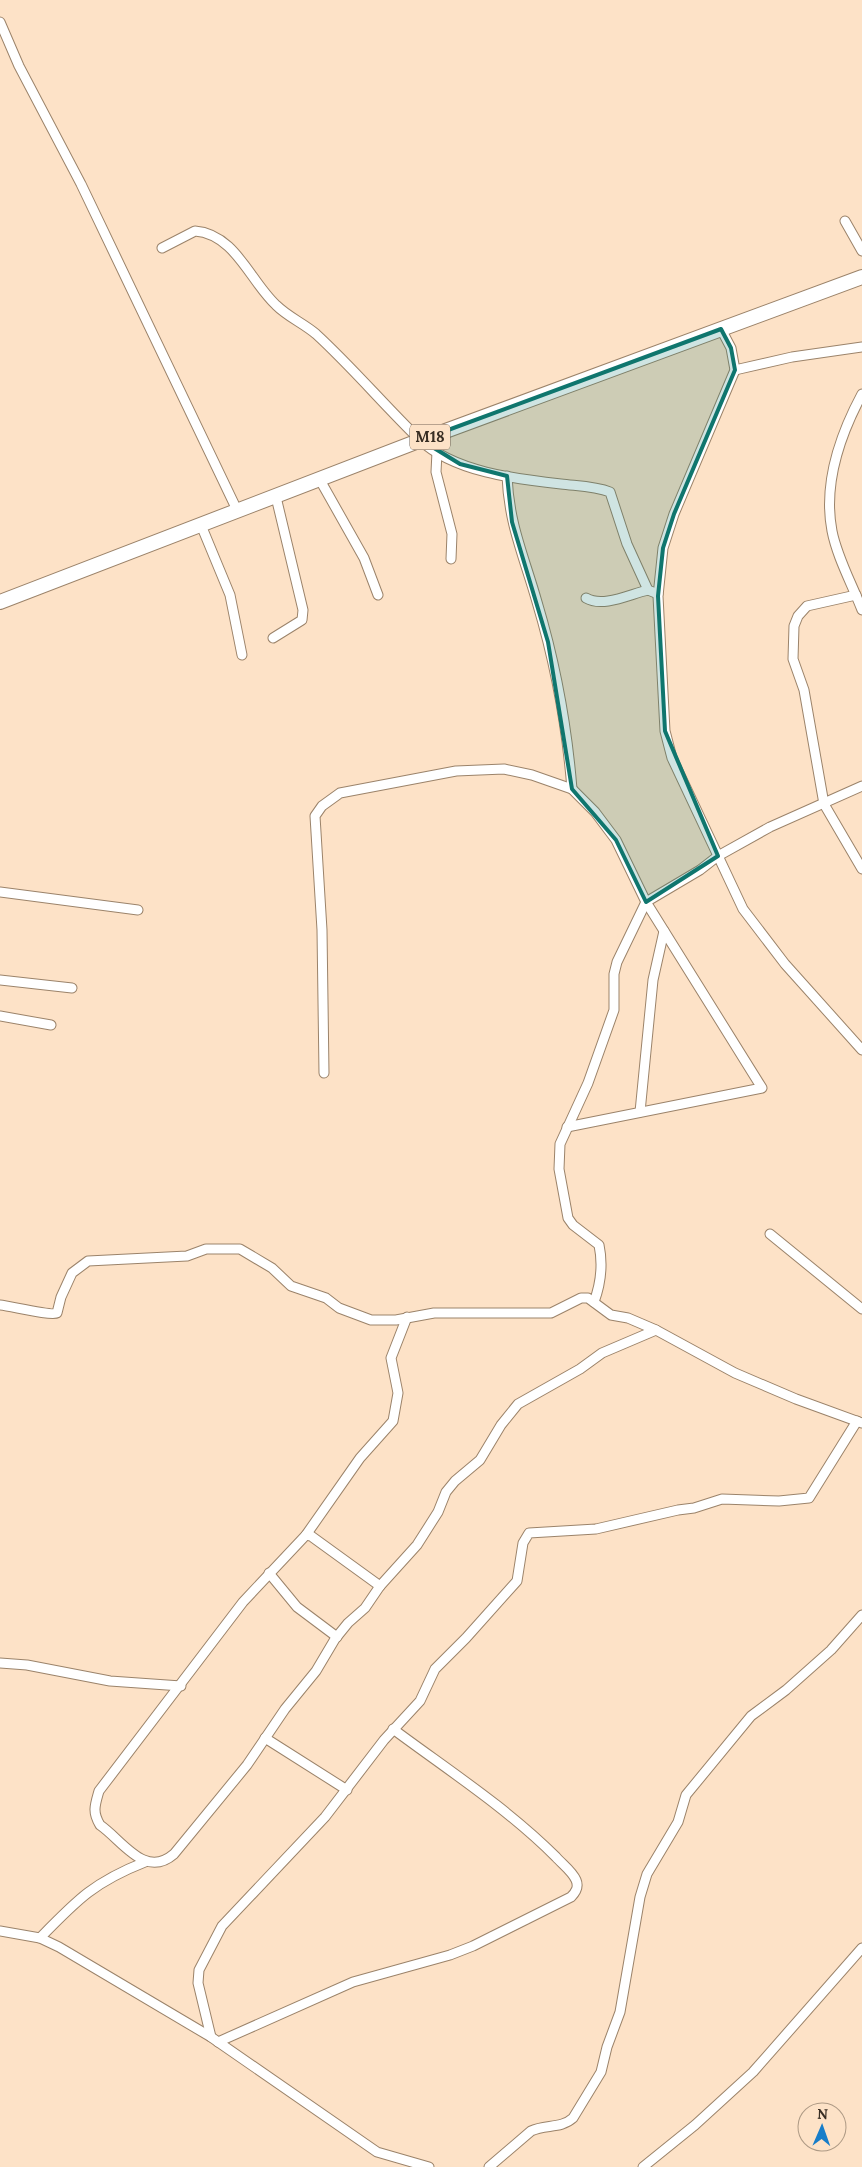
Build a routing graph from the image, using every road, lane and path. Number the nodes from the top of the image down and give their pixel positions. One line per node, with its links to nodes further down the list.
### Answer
1 (0, 22): 15 (street)
2 (845, 221): 4 (street)
3 (162, 248): 10 (street)
4 (862, 251)
5 (862, 277): 6 (main road, M18)
6 (721, 328): 8 (street); 10 (main road, M18)
7 (862, 348): 8 (street)
8 (735, 370): 19 (street)
9 (862, 394): 21 (street)
10 (420, 440): 11 (street); 13 (main road, M18)
11 (437, 452): 12 (street); 17 (street)
12 (507, 476): 18 (street); 28 (street)
13 (320, 480): 14 (main road, M18); 20 (street)
14 (276, 497): 15 (main road, M18); 25 (street)
15 (238, 512): 16 (main road, M18)
16 (201, 525): 23 (main road, M18); 26 (street)
17 (451, 559)
18 (648, 590): 19 (street); 22 (street)
19 (658, 594): 30 (street)
20 (378, 595)
21 (856, 595): 24 (street); 29 (street)
22 (586, 598)
23 (0, 602)
24 (862, 610)
25 (273, 638)
26 (242, 655)
27 (862, 786): 29 (street)
28 (572, 789): 33 (street); 41 (street)
29 (824, 804): 30 (street); 31 (street)
30 (718, 856): 33 (street); 40 (street)
31 (862, 869)
32 (0, 892): 34 (street)
33 (646, 902): 35 (street); 43 (street)
34 (138, 910)
35 (664, 931): 42 (street); 42 (street)
36 (0, 980): 37 (street)
37 (72, 988)
38 (0, 1016): 39 (street)
39 (51, 1026)
40 (862, 1050)
41 (324, 1073)
42 (640, 1112): 43 (street)
43 (566, 1127): 45 (street)
44 (770, 1234): 47 (street)
45 (594, 1302): 48 (street); 49 (street)
46 (0, 1305): 48 (street)
47 (862, 1309)
48 (407, 1317): 51 (street)
49 (656, 1330): 50 (street); 53 (street)
50 (860, 1422): 58 (street)
51 (306, 1535): 52 (street); 53 (street)
52 (269, 1573): 55 (street); 57 (street)
53 (380, 1586): 55 (street)
54 (862, 1614): 67 (street)
55 (337, 1637): 59 (street)
56 (0, 1663): 57 (street)
57 (181, 1686): 61 (street)
58 (393, 1729): 60 (street); 65 (street)
59 (265, 1738): 60 (street); 61 (street)
60 (347, 1790): 65 (street)
61 (146, 1862): 63 (street)
62 (0, 1931): 63 (street)
63 (40, 1938): 65 (street)
64 (862, 1948): 68 (street)
65 (214, 2040): 66 (street)
66 (429, 2167)
67 (489, 2167)
68 (642, 2167)

